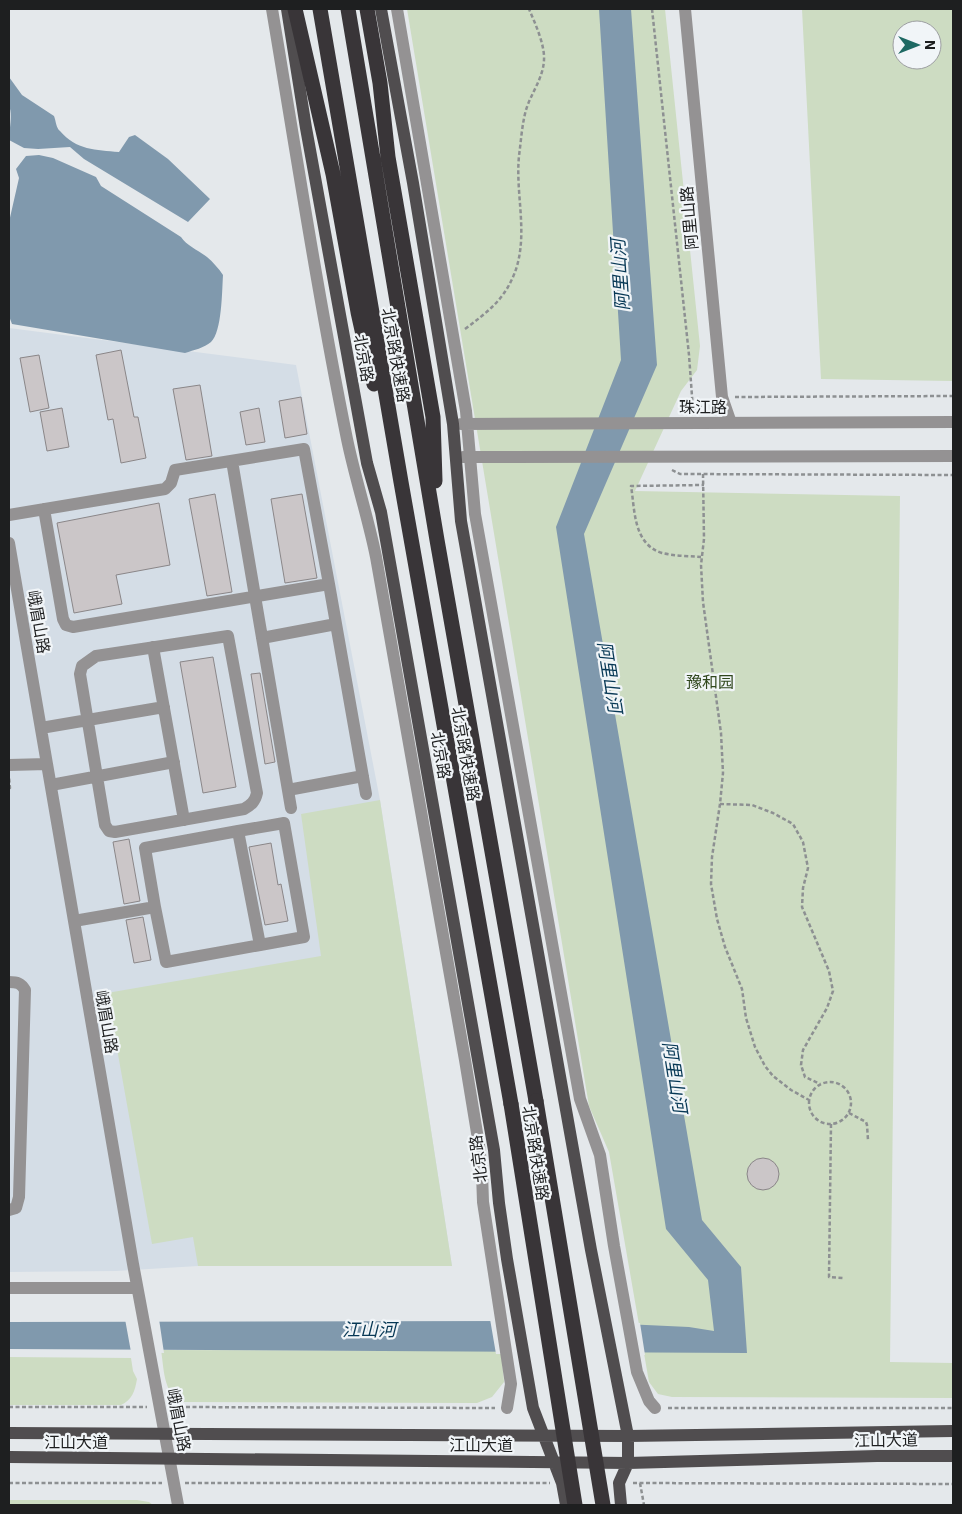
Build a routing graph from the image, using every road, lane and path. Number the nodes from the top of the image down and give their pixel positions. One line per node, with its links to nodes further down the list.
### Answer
1 (272, 9): 71 (street)
2 (287, 9): 77 (main road, 北京路)
3 (295, 9): 27 (highway)
4 (320, 9): 27 (highway, 北京路快速路)
5 (348, 9): 31 (highway, 北京路快速路)
6 (368, 9): 31 (highway)
7 (381, 9): 19 (main road)
8 (397, 9): 12 (street)
9 (529, 9): 12 (path)
10 (652, 9): 15 (path)
11 (685, 9): 14 (street, 阿里山路)
12 (454, 337): 20 (street)
13 (953, 396): 14 (path)
14 (722, 397): 15 (path); 18 (street, 阿里山路)
15 (693, 410): 16 (path)
16 (686, 413)
17 (953, 422): 18 (street, 珠江路)
18 (731, 423): 20 (street, 珠江路)
19 (453, 424): 20 (street, 珠江路); 22 (main road)
20 (468, 424): 22 (street)
21 (953, 456): 23 (street)
22 (463, 457): 23 (street); 72 (street); 78 (main road)
23 (652, 457): 25 (path)
24 (232, 461): 29 (street); 34 (street); 35 (street)
25 (703, 474): 26 (path); 28 (path)
26 (953, 475)
27 (401, 482): 92 (highway, 北京路快速路, bridge)
28 (704, 485): 33 (path); 33 (path)
29 (44, 509): 30 (street); 35 (street)
30 (9, 515)
31 (437, 540): 93 (highway, 北京路快速路, bridge)
32 (9, 543): 41 (street, 峨眉山路)
33 (702, 557): 52 (path)
34 (329, 584): 35 (street); 36 (street)
35 (255, 596): 37 (street)
36 (336, 624): 37 (street); 47 (street)
37 (262, 638): 50 (street)
38 (153, 647): 39 (street); 40 (street); 54 (street)
39 (164, 707): 40 (street); 42 (street)
40 (88, 720): 41 (street); 46 (street)
41 (41, 728): 43 (street, 峨眉山路)
42 (174, 762): 46 (street); 54 (street)
43 (47, 764): 44 (street); 48 (street, 峨眉山路)
44 (9, 765)
45 (9, 776): 49 (path)
46 (97, 776): 48 (street); 54 (street)
47 (363, 776): 50 (street); 51 (street)
48 (50, 785): 57 (street, 峨眉山路)
49 (9, 788)
50 (288, 790): 53 (street)
51 (366, 794)
52 (720, 804): 60 (path); 61 (path)
53 (291, 808)
54 (184, 820)
55 (238, 831): 56 (street); 58 (street); 58 (street)
56 (155, 907): 57 (street); 58 (street)
57 (74, 921): 68 (street, 峨眉山路)
58 (260, 945)
59 (9, 982): 65 (street)
60 (820, 1084): 61 (path); 62 (path)
61 (809, 1100): 63 (path)
62 (849, 1113): 63 (path); 64 (path)
63 (831, 1124): 66 (path)
64 (868, 1140)
65 (9, 1210)
66 (843, 1278)
67 (9, 1288): 68 (street)
68 (137, 1288): 70 (street, 峨眉山路)
69 (9, 1407): 70 (path)
70 (160, 1407): 71 (path); 76 (street, 峨眉山路)
71 (507, 1408)
72 (655, 1408): 73 (path)
73 (953, 1408)
74 (953, 1431): 78 (main road, 江山大道)
75 (9, 1433): 76 (main road, 江山大道)
76 (165, 1434): 77 (main road, 江山大道); 81 (street, 峨眉山路)
77 (544, 1435): 78 (main road, 江山大道); 82 (main road, 北京路)
78 (628, 1436): 83 (main road)
79 (953, 1456): 83 (main road, 江山大道)
80 (9, 1458): 81 (main road, 江山大道)
81 (170, 1459): 82 (main road, 江山大道); 85 (street, 峨眉山路)
82 (554, 1462): 83 (main road, 江山大道); 86 (main road, 北京路)
83 (628, 1463): 87 (main road)
84 (9, 1483): 85 (path)
85 (174, 1483): 86 (path); 90 (street, 峨眉山路)
86 (562, 1483): 91 (main road, 北京路)
87 (619, 1483): 88 (path); 94 (main road)
88 (640, 1483): 89 (path); 95 (path)
89 (953, 1484)
90 (178, 1505)
91 (566, 1505)
92 (575, 1505)
93 (603, 1505)
94 (621, 1505)
95 (644, 1505)

